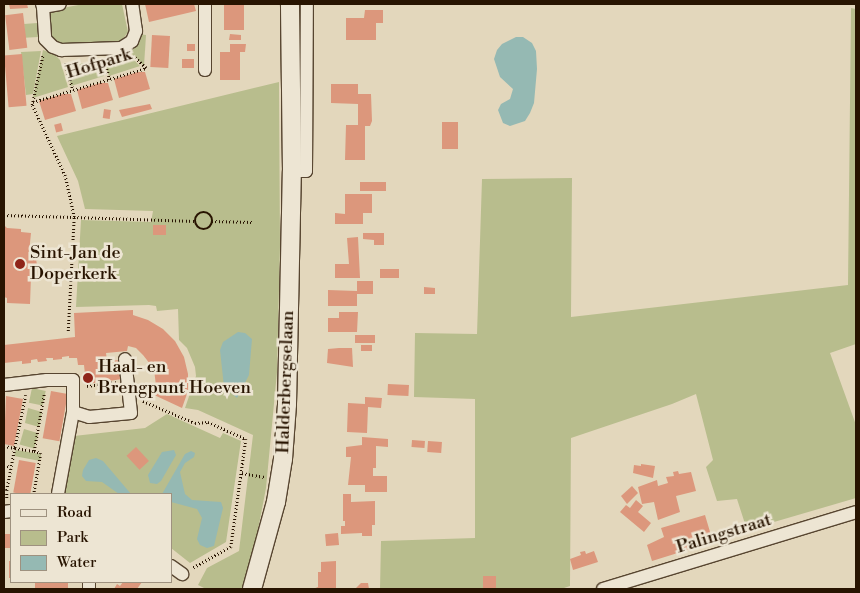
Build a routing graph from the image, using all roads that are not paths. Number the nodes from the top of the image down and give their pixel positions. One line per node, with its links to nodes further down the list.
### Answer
1 (60, 4): 6 (street)
2 (132, 4): 6 (street, Hofpark)
3 (205, 4): 7 (street)
4 (290, 4): 8 (main road, Halderbergselaan)
5 (306, 4): 8 (street)
6 (43, 5)
7 (205, 70)
8 (292, 171): 14 (main road, Halderbergselaan)
9 (125, 359): 11 (street)
10 (4, 385): 11 (street)
11 (73, 412): 12 (street)
12 (58, 493)
13 (856, 512): 15 (street, Palingstraat)
14 (252, 589)
15 (603, 589)

